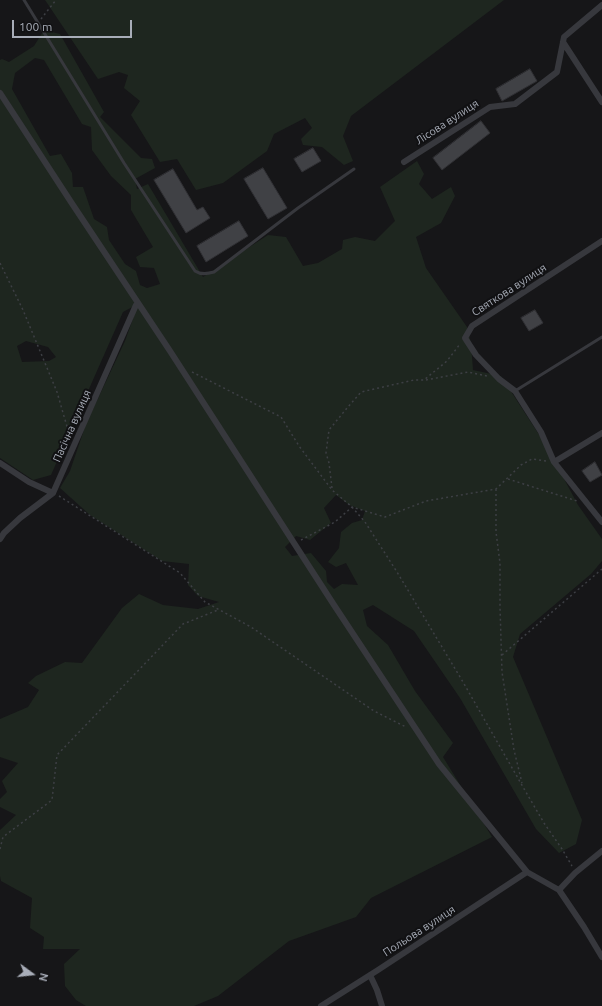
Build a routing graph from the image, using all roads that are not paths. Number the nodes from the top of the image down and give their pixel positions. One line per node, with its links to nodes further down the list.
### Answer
1 (24, 0): 7 (lane)
2 (602, 5): 3 (street, Лісова вулиця)
3 (563, 42): 5 (street); 6 (street, Лісова вулиця)
4 (0, 93): 9 (street)
5 (602, 102)
6 (404, 162)
7 (354, 169)
8 (602, 241): 11 (street, Святкова вулиця)
9 (138, 303): 15 (street, Пасічна вулиця); 19 (street)
10 (602, 337): 11 (lane)
11 (515, 391): 13 (street)
12 (602, 433): 13 (street)
13 (554, 462): 16 (street)
14 (0, 463): 15 (street)
15 (53, 493): 17 (street, Пасічна вулиця)
16 (602, 522)
17 (0, 539)
18 (602, 851): 20 (street)
19 (527, 872): 20 (street); 22 (street, Польова вулиця)
20 (559, 890): 21 (street)
21 (602, 957)
22 (370, 975): 23 (street, Польова вулиця); 24 (street)
23 (321, 1006)
24 (382, 1006)

